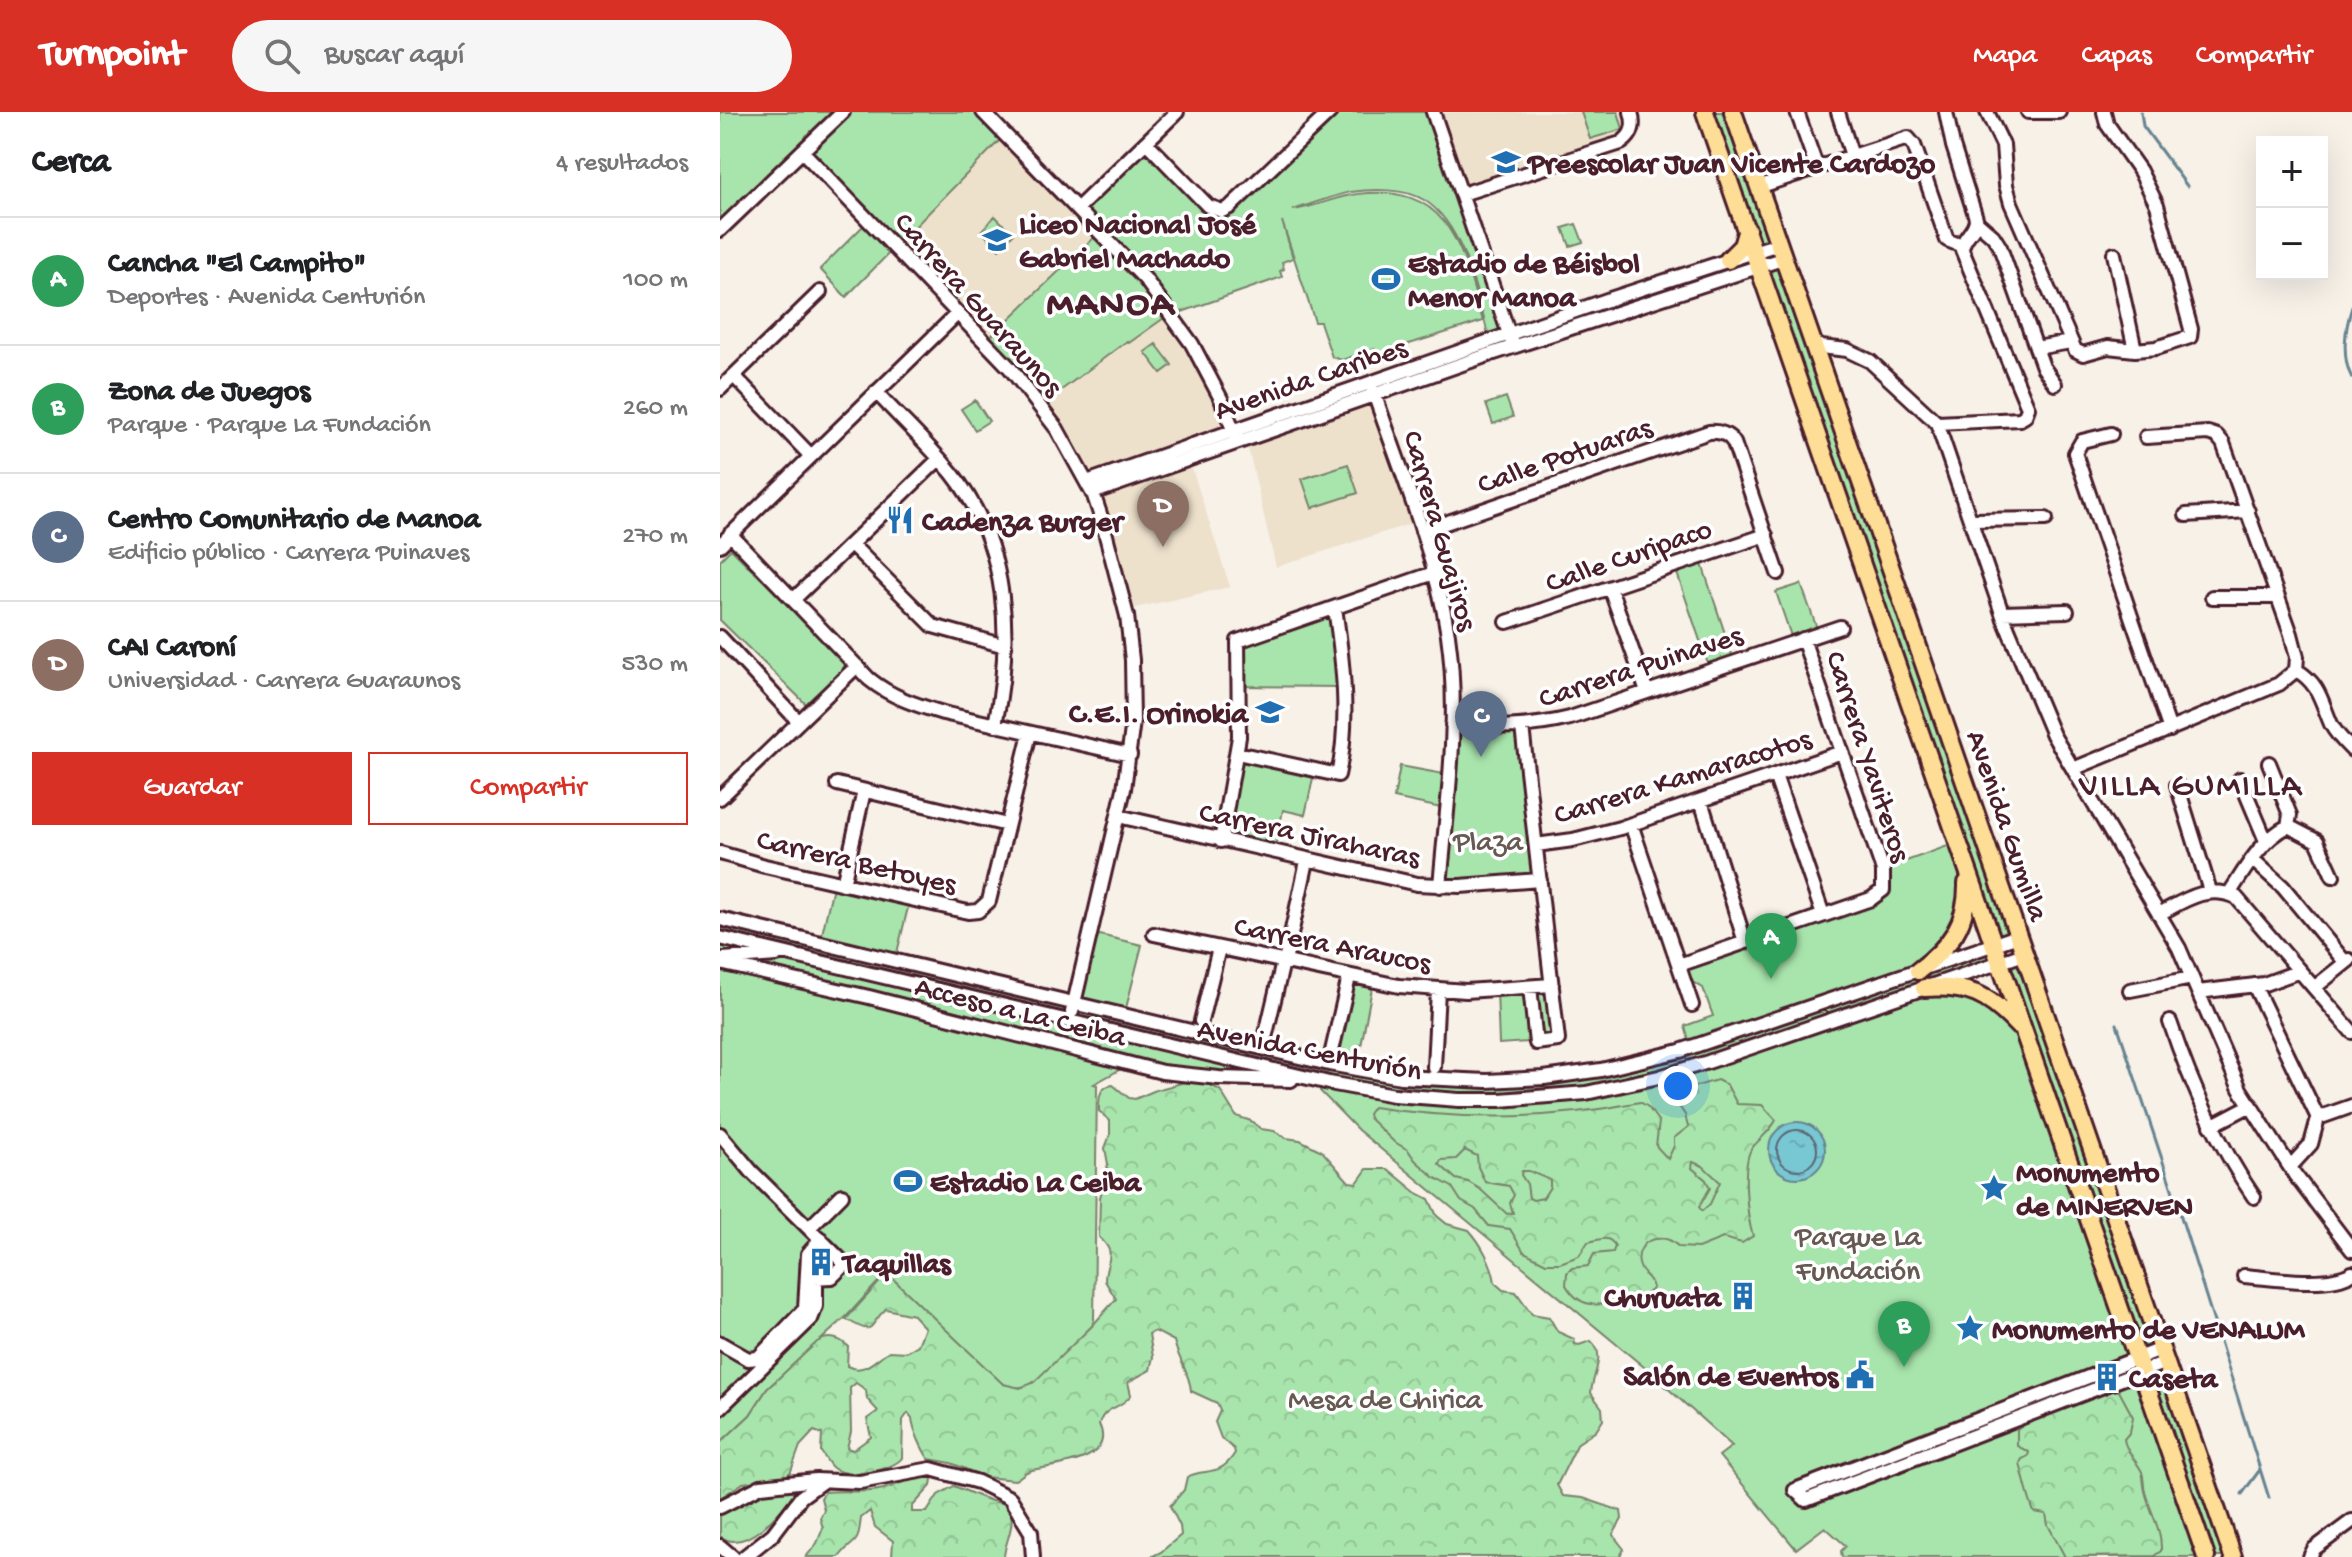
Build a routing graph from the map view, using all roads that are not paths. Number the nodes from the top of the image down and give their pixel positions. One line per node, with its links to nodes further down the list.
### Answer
1 (843, 112): 17 (street)
2 (983, 112): 22 (street)
3 (1177, 112): 16 (street)
4 (1330, 112): 16 (street)
5 (1433, 112): 21 (street)
6 (1631, 112): 21 (street)
7 (1705, 112): 24 (main road, Avenida Gumilla)
8 (1733, 112): 20 (main road, Avenida Gumilla)
9 (1797, 112): 19 (street)
10 (1838, 112): 18 (street)
11 (1946, 112): 23 (street)
12 (1987, 112): 36 (street)
13 (2028, 112): 14 (street)
14 (2059, 112)
15 (2104, 112): 39 (street)
16 (1146, 142): 22 (street)
17 (802, 151): 25 (street); 33 (street, Carrera Guaraunos)
18 (1852, 156): 19 (street); 26 (street)
19 (1817, 168): 20 (street)
20 (1758, 187): 27 (main road, Avenida Gumilla)
21 (1462, 194): 34 (street)
22 (1077, 209): 48 (street)
23 (1977, 222): 26 (street); 37 (street)
24 (1747, 229): 29 (main road); 30 (main road, Avenida Gumilla)
25 (720, 230)
26 (1962, 246): 46 (street)
27 (1780, 251): 30 (street, Avenida Caribes); 35 (main road, Avenida Gumilla)
28 (2114, 254): 39 (street)
29 (1728, 260): 30 (street, Avenida Caribes); 34 (street, Avenida Caribes)
30 (1759, 265): 31 (main road); 108 (main road, Avenida Gumilla)
31 (1743, 271): 34 (street, Avenida Caribes)
32 (820, 292): 41 (street)
33 (958, 313): 45 (street); 52 (street, Carrera Guaraunos)
34 (1512, 341): 43 (street, Avenida Caribes)
35 (1811, 341): 38 (street); 40 (main road, Avenida Gumilla)
36 (2071, 342): 37 (street); 39 (street)
37 (2036, 348): 42 (street)
38 (1837, 349): 40 (street); 46 (street)
39 (2135, 350)
40 (1821, 369): 119 (main road, Avenida Gumilla)
41 (734, 376): 44 (street); 50 (street)
42 (2055, 384)
43 (1373, 388): 48 (street, Avenida Caribes); 57 (street, Carrera Guajiros)
44 (720, 389)
45 (876, 392): 50 (street); 51 (street)
46 (1937, 423): 56 (street)
47 (2111, 434): 83 (street)
48 (1236, 436): 52 (street, Avenida Caribes)
49 (2146, 437): 53 (street)
50 (811, 456): 58 (street)
51 (939, 459): 60 (street); 75 (street)
52 (1090, 488): 88 (street, Carrera Guaraunos)
53 (2248, 511): 54 (street); 66 (street)
54 (2186, 515)
55 (2046, 519): 56 (street)
56 (1971, 520): 70 (street)
57 (1422, 531): 59 (street, Calle Potuaras); 62 (street, Carrera Guajiros)
58 (730, 534): 61 (street); 67 (street)
59 (1766, 535): 63 (street); 64 (street, Calle Curipaco)
60 (851, 544): 67 (street); 75 (street)
61 (720, 545)
62 (1434, 573): 68 (street); 81 (street, Carrera Guajiros)
63 (1778, 573)
64 (1610, 588): 71 (street, Calle Curipaco); 78 (street)
65 (2212, 597): 66 (street)
66 (2278, 597): 77 (street)
67 (793, 600): 76 (street)
68 (1335, 608): 87 (street); 87 (street)
69 (2067, 611): 70 (street)
70 (2002, 613): 90 (street)
71 (1507, 622)
72 (1840, 627): 73 (street, Carrera Puinaves)
73 (1803, 639): 78 (street, Carrera Puinaves); 86 (street, Carrera Yaviteros)
74 (722, 644): 79 (street)
75 (1005, 646): 80 (street)
76 (857, 666): 79 (street); 80 (street)
77 (2296, 670): 83 (street); 85 (street)
78 (1647, 692): 82 (street, Carrera Puinaves)
79 (799, 722): 96 (street)
80 (995, 725): 84 (street)
81 (1452, 725): 82 (street, Carrera Puinaves); 112 (street, Carrera Guajiros)
82 (1522, 727): 104 (street)
83 (2170, 730): 90 (street)
84 (1030, 733): 88 (street); 100 (street)
85 (2352, 750)
86 (1842, 752): 91 (street, Carrera Kamaracotos); 116 (street, Carrera Yaviteros)
87 (1237, 753): 102 (street)
88 (1130, 755): 98 (street, Carrera Guaraunos)
89 (2269, 763): 101 (street)
90 (2073, 769): 115 (street)
91 (1775, 775): 97 (street, Carrera Kamaracotos); 116 (street)
92 (2240, 779): 103 (street)
93 (837, 784): 95 (street)
94 (2177, 785): 113 (street)
95 (864, 791): 100 (street); 111 (street)
96 (720, 798)
97 (1701, 801): 99 (street, Carrera Kamaracotos); 121 (street)
98 (1118, 816): 102 (street, Carrera Jiraharas); 143 (street, Carrera Guaraunos)
99 (1631, 824): 104 (street, Carrera Kamaracotos); 130 (street)
100 (1007, 825): 111 (street, Carrera Betoyes)
101 (2288, 826): 103 (street); 109 (street)
102 (1221, 841): 107 (street, Carrera Jiraharas)
103 (2266, 841): 106 (street)
104 (1536, 845): 110 (street)
105 (720, 853): 111 (street, Carrera Betoyes)
106 (2252, 859): 114 (street); 126 (street)
107 (1307, 861): 112 (street, Carrera Jiraharas); 128 (street)
108 (1966, 869): 122 (main road, Avenida Gumilla); 131 (main road)
109 (2333, 876)
110 (1540, 880): 112 (street, Carrera Jiraharas); 135 (street)
111 (843, 884)
112 (1440, 886)
113 (2210, 891): 114 (street); 115 (street)
114 (2229, 894): 132 (street)
115 (2159, 914): 134 (street)
116 (1823, 915): 121 (street)
117 (720, 919): 143 (street, Avenida Centurión)
118 (1154, 934): 123 (street, Carrera Araucos)
119 (2018, 936): 122 (street, Avenida Centurión); 125 (main road, Avenida Gumilla)
120 (720, 938): 124 (street, Avenida Centurión)
121 (1745, 942): 130 (street)
122 (1993, 945): 129 (main road, Avenida Gumilla); 131 (street, Avenida Centurión)
123 (1219, 948): 128 (street, Carrera Araucos); 145 (street)
124 (788, 954): 127 (street); 147 (street, Avenida Centurión)
125 (2024, 954): 129 (street, Avenida Centurión); 169 (main road, Avenida Gumilla)
126 (2349, 960): 139 (street)
127 (720, 961): 153 (street, Acceso a La Ceiba)
128 (1284, 962): 133 (street, Carrera Araucos); 150 (street)
129 (1999, 963): 138 (street, Avenida Centurión); 148 (main road, Avenida Gumilla)
130 (1679, 965): 144 (street)
131 (1918, 971): 143 (street, Avenida Centurión)
132 (2300, 971): 136 (street); 139 (street)
133 (1349, 977): 140 (street, Carrera Araucos); 151 (street)
134 (2192, 978): 141 (street); 142 (street)
135 (1552, 985): 137 (street, Carrera Araucos); 137 (street)
136 (2254, 985): 142 (street); 156 (street)
137 (1530, 987): 140 (street, Carrera Araucos)
138 (1924, 988): 148 (main road); 153 (street, Avenida Centurión)
139 (2314, 988): 149 (street)
140 (1438, 990): 152 (street)
141 (2130, 990)
142 (2198, 992): 154 (street)
143 (1074, 1005): 147 (street, Carrera Guaraunos)
144 (1692, 1005)
145 (1201, 1021)
146 (2170, 1022): 157 (street)
147 (1070, 1023): 153 (street, Avenida Centurión)
148 (2022, 1031): 170 (main road, Avenida Gumilla)
149 (2352, 1032)
150 (1266, 1034)
151 (1332, 1051)
152 (1434, 1067)
153 (1313, 1080)
154 (2251, 1105): 157 (street); 159 (street)
155 (2352, 1106): 156 (street)
156 (2318, 1118): 159 (street)
157 (2211, 1126): 161 (street)
158 (720, 1134): 162 (street)
159 (2290, 1167): 164 (street)
160 (842, 1195): 162 (street)
161 (2254, 1197)
162 (809, 1228): 163 (street)
163 (817, 1244): 167 (street); 167 (street)
164 (2352, 1250)
165 (2352, 1273): 166 (street)
166 (2244, 1276)
167 (812, 1278): 168 (street); 171 (street)
168 (720, 1343)
169 (2164, 1356): 170 (street); 181 (main road, Avenida Gumilla)
170 (2138, 1366): 170 (street); 180 (main road, Avenida Gumilla)
171 (720, 1408)
172 (823, 1481): 173 (street); 178 (street); 179 (street)
173 (720, 1507)
174 (2352, 1521): 176 (street)
175 (720, 1546): 177 (street)
176 (2312, 1553)
177 (733, 1557)
178 (744, 1557)
179 (1033, 1557)
180 (2206, 1557)
181 (2233, 1557)

